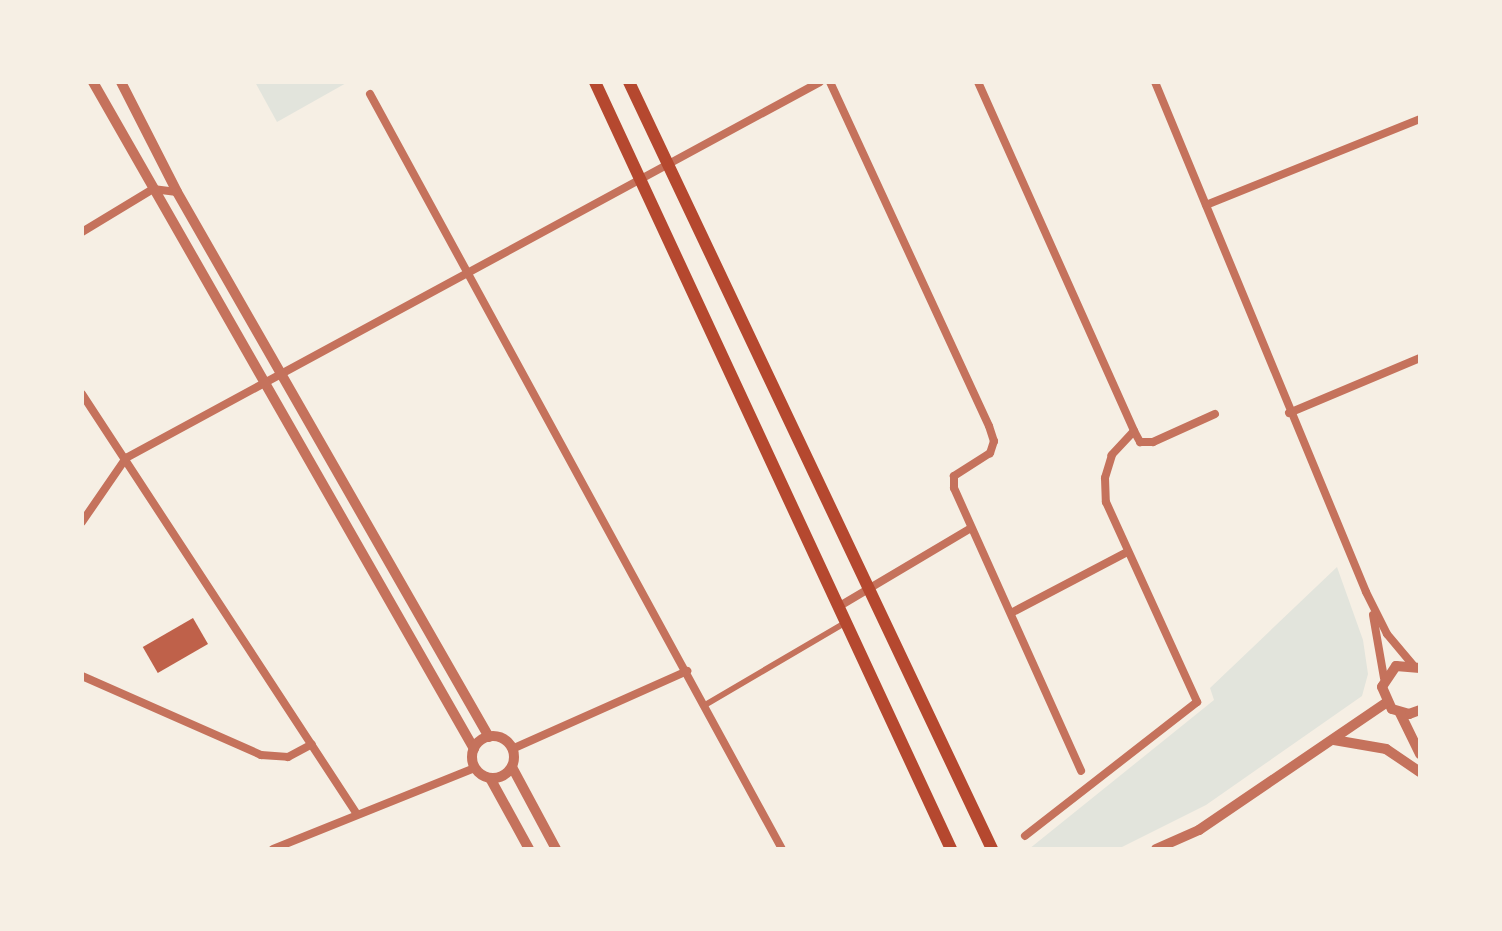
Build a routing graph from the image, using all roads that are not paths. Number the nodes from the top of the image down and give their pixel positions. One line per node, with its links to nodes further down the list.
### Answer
1 (93, 82): 13 (street)
2 (121, 82): 14 (street)
3 (595, 82): 12 (main road)
4 (629, 82): 11 (main road)
5 (820, 82): 11 (street)
6 (830, 82): 27 (street)
7 (978, 82): 24 (street)
8 (1155, 82): 15 (street)
9 (370, 94): 17 (street)
10 (1420, 119): 15 (street)
11 (667, 165): 12 (street); 29 (main road)
12 (640, 181): 17 (street); 31 (main road)
13 (153, 189): 14 (street); 16 (street); 20 (street)
14 (177, 192): 19 (street)
15 (1206, 205): 22 (street)
16 (82, 232)
17 (465, 273): 19 (street); 35 (street)
18 (1420, 358): 22 (street)
19 (280, 371): 20 (street); 42 (street)
20 (263, 383): 25 (street); 45 (street)
21 (82, 394): 25 (street)
22 (1289, 413): 30 (street)
23 (1215, 414): 24 (street)
24 (1134, 431): 28 (street)
25 (126, 458): 26 (street); 44 (street)
26 (82, 522)
27 (971, 528): 29 (street); 32 (street)
28 (1127, 552): 32 (street); 54 (street)
29 (865, 589): 31 (street); 60 (main road)
30 (1366, 592): 34 (street); 37 (street)
31 (838, 607): 33 (main road)
32 (1011, 613): 50 (street)
33 (845, 623): 39 (street); 59 (main road)
34 (1416, 666): 37 (street)
35 (687, 671): 39 (street); 46 (street)
36 (82, 676): 44 (street)
37 (1384, 678): 38 (street)
38 (1386, 703): 41 (street); 43 (street)
39 (705, 705): 58 (street)
40 (1420, 710): 41 (street)
41 (1400, 713): 47 (street)
42 (489, 737): 45 (street); 46 (street)
43 (1334, 740): 51 (street); 61 (street)
44 (312, 744): 53 (street)
45 (474, 749): 49 (street)
46 (512, 749): 48 (street)
47 (1420, 754)
48 (512, 767): 52 (street); 57 (street)
49 (475, 768): 52 (street); 53 (street)
50 (1081, 771)
51 (1420, 772)
52 (490, 778): 56 (street)
53 (356, 812): 55 (street)
54 (1025, 836)
55 (273, 849)
56 (529, 849)
57 (556, 849)
58 (782, 849)
59 (951, 849)
60 (992, 849)
61 (1156, 849)

